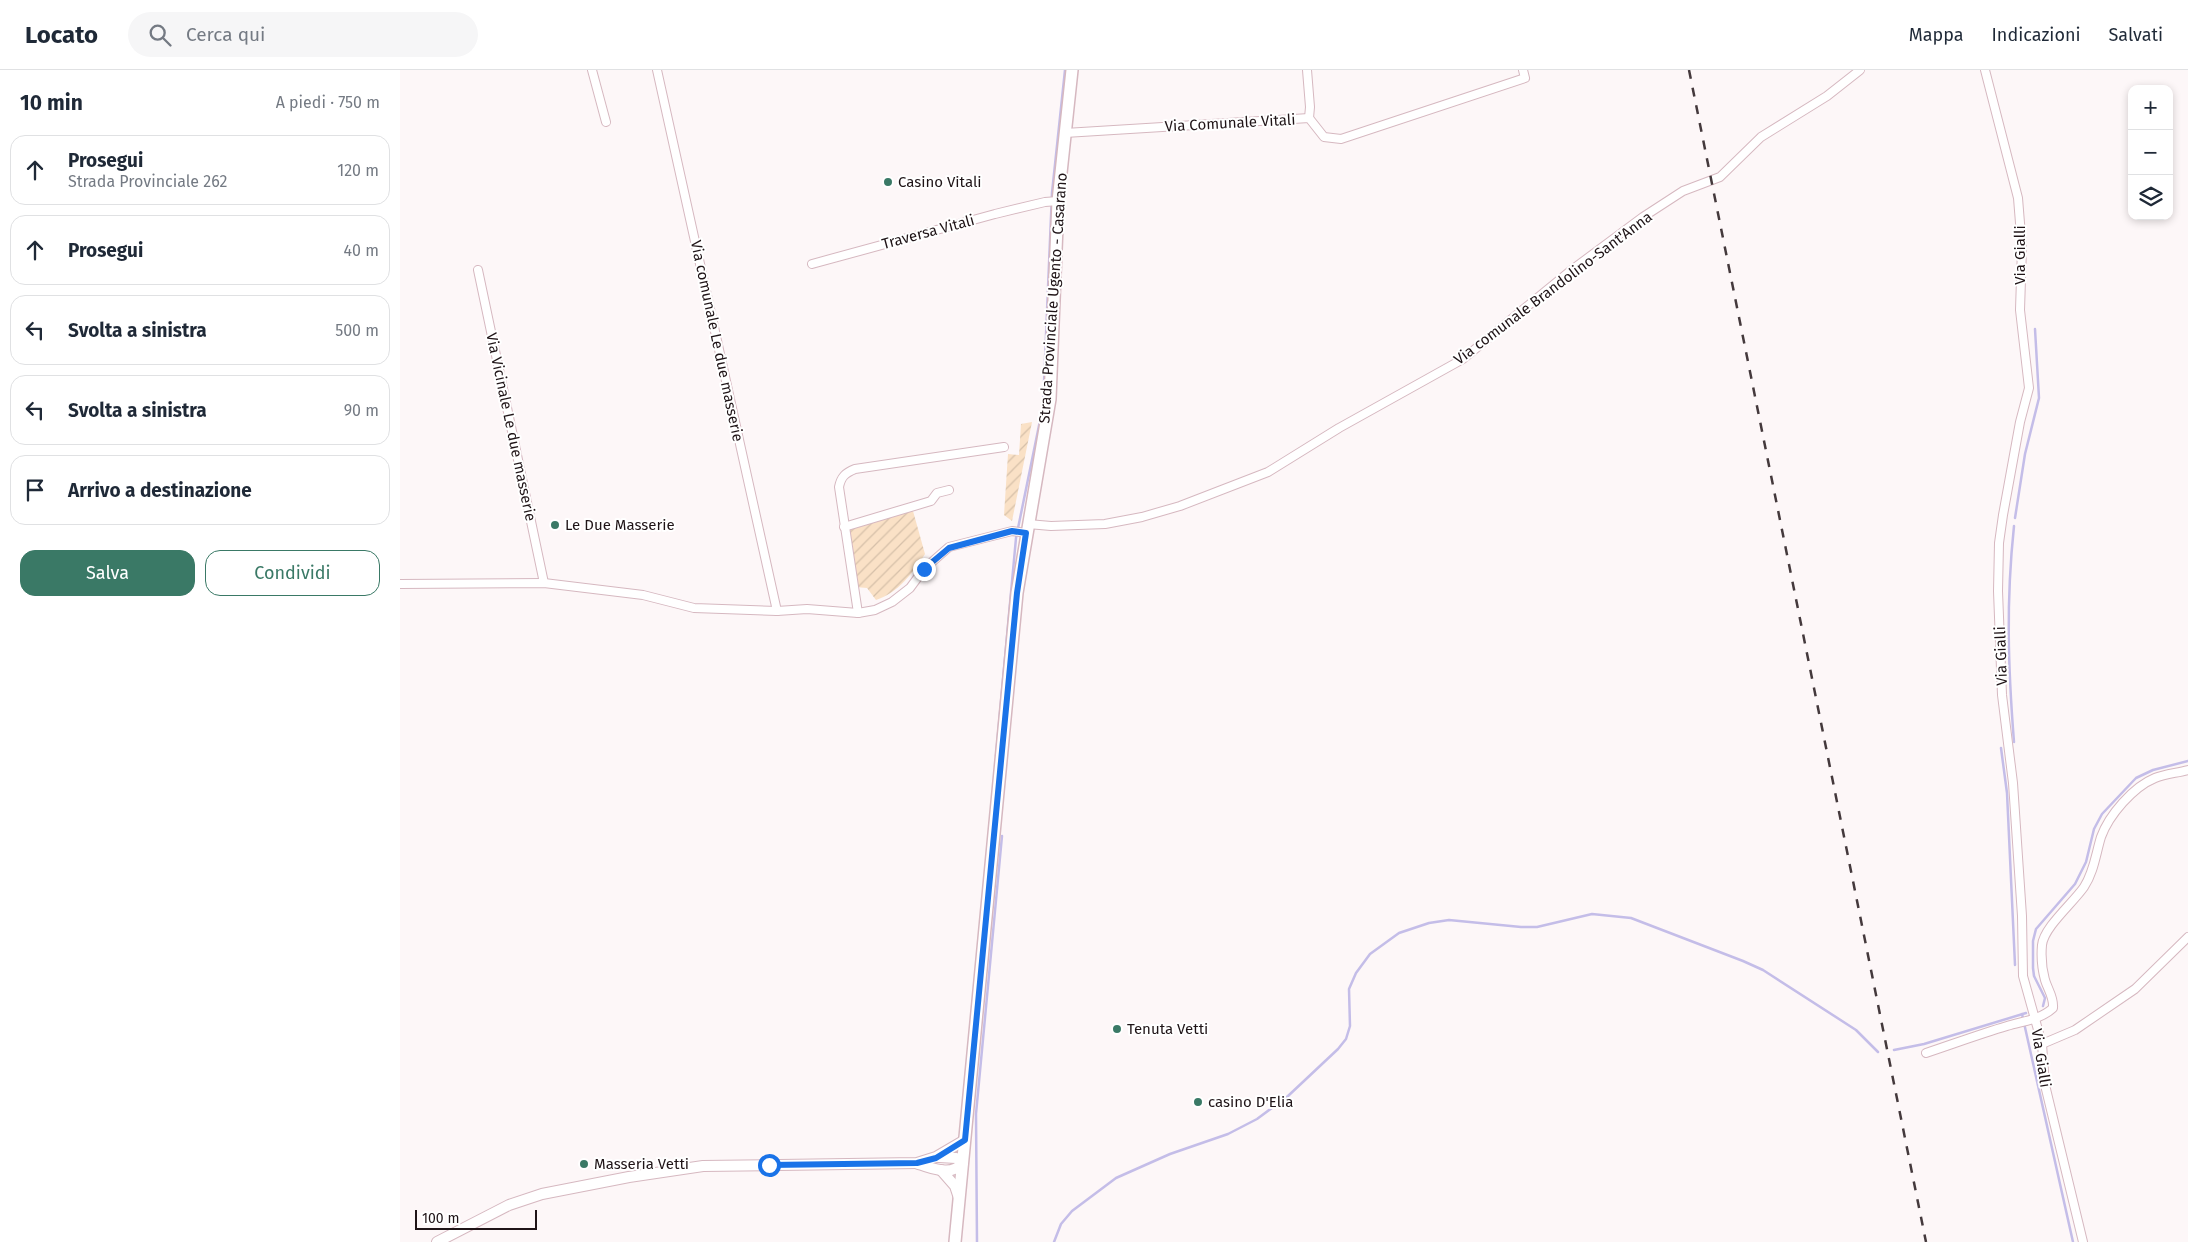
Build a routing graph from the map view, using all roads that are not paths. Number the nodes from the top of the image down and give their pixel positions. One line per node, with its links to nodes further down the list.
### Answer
1 (592, 70): 9 (street)
2 (657, 70): 20 (street, Via comunale Le due masserie)
3 (1072, 70): 10 (main road, Strada Provinciale Ugento - Casarano)
4 (1307, 70): 8 (street)
5 (1860, 70): 17 (street, Via comunale Brandolino-Sant'Anna)
6 (1985, 70): 24 (street, Via Gialli)
7 (1524, 74): 8 (street, Via Comunale Vitali)
8 (1309, 118): 10 (street, Via Comunale Vitali)
9 (606, 122)
10 (1065, 133): 11 (main road, Strada Provinciale Ugento - Casarano)
11 (1058, 201): 12 (street, Traversa Vitali); 17 (main road, Strada Provinciale Ugento - Casarano)
12 (812, 264)
13 (478, 270): 18 (street, Via Vicinale Le due masserie)
14 (1004, 447): 16 (street)
15 (949, 490): 16 (street)
16 (844, 527): 21 (street)
17 (1027, 529): 21 (street, Via comunale Brandolino-Sant'Anna); 27 (main road, Strada Provinciale Ugento - Casarano)
18 (544, 583): 19 (street, Via comunale Brandolino-Sant'Anna); 20 (street, Via comunale Brandolino-Sant'Anna)
19 (400, 584)
20 (777, 611): 21 (street, Via comunale Brandolino-Sant'Anna)
21 (858, 613)
22 (2188, 770): 24 (street)
23 (2188, 937): 25 (street)
24 (2032, 1020): 25 (street, Via Gialli); 26 (street)
25 (2042, 1044): 35 (street, Via Gialli)
26 (1926, 1053)
27 (965, 1140): 28 (street); 30 (main road, Strada Provinciale Ugento - Casarano)
28 (936, 1158): 29 (street); 30 (street)
29 (917, 1163): 31 (street); 33 (street)
30 (963, 1163): 31 (street); 32 (main road, Strada Provinciale Ugento - Casarano)
31 (941, 1170): 32 (street)
32 (959, 1201): 34 (main road, Strada Provinciale Ugento - Casarano)
33 (437, 1242)
34 (955, 1242)
35 (2083, 1242)

